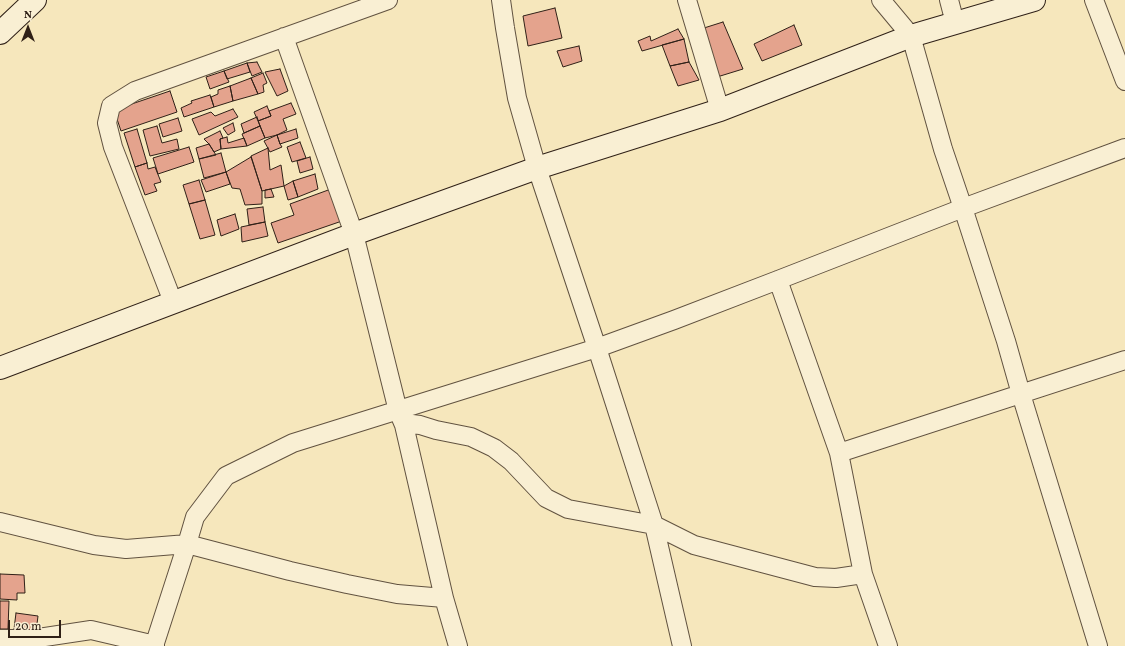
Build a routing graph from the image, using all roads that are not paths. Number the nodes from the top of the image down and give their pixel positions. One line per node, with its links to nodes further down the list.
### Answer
1 (35, 0): 10 (street)
2 (388, 0): 12 (street)
3 (501, 0): 16 (street)
4 (687, 0): 14 (street)
5 (881, 0): 11 (street)
6 (950, 0): 9 (street)
7 (1094, 0): 13 (street)
8 (1030, 1): 9 (street)
9 (955, 23): 11 (street)
10 (0, 33)
11 (911, 36): 14 (street); 17 (street)
12 (284, 37): 18 (street); 20 (street)
13 (1125, 81)
14 (720, 110): 16 (street)
15 (1125, 148): 17 (street)
16 (536, 168): 18 (street); 21 (street)
17 (963, 208): 19 (street); 24 (street)
18 (354, 234): 20 (street); 25 (street)
19 (778, 280): 21 (street); 26 (street)
20 (173, 302): 23 (street)
21 (597, 348): 25 (street); 28 (street)
22 (1125, 360): 24 (street)
23 (0, 368)
24 (1021, 394): 26 (street); 37 (street)
25 (401, 418): 28 (street); 29 (street); 31 (street)
26 (839, 453): 30 (street)
27 (0, 522): 29 (street)
28 (654, 525): 30 (street); 35 (street)
29 (187, 544): 31 (street); 33 (street)
30 (863, 574): 36 (street)
31 (444, 598): 34 (street)
32 (0, 639): 33 (street)
33 (155, 645)
34 (458, 646)
35 (682, 646)
36 (888, 646)
37 (1098, 646)

